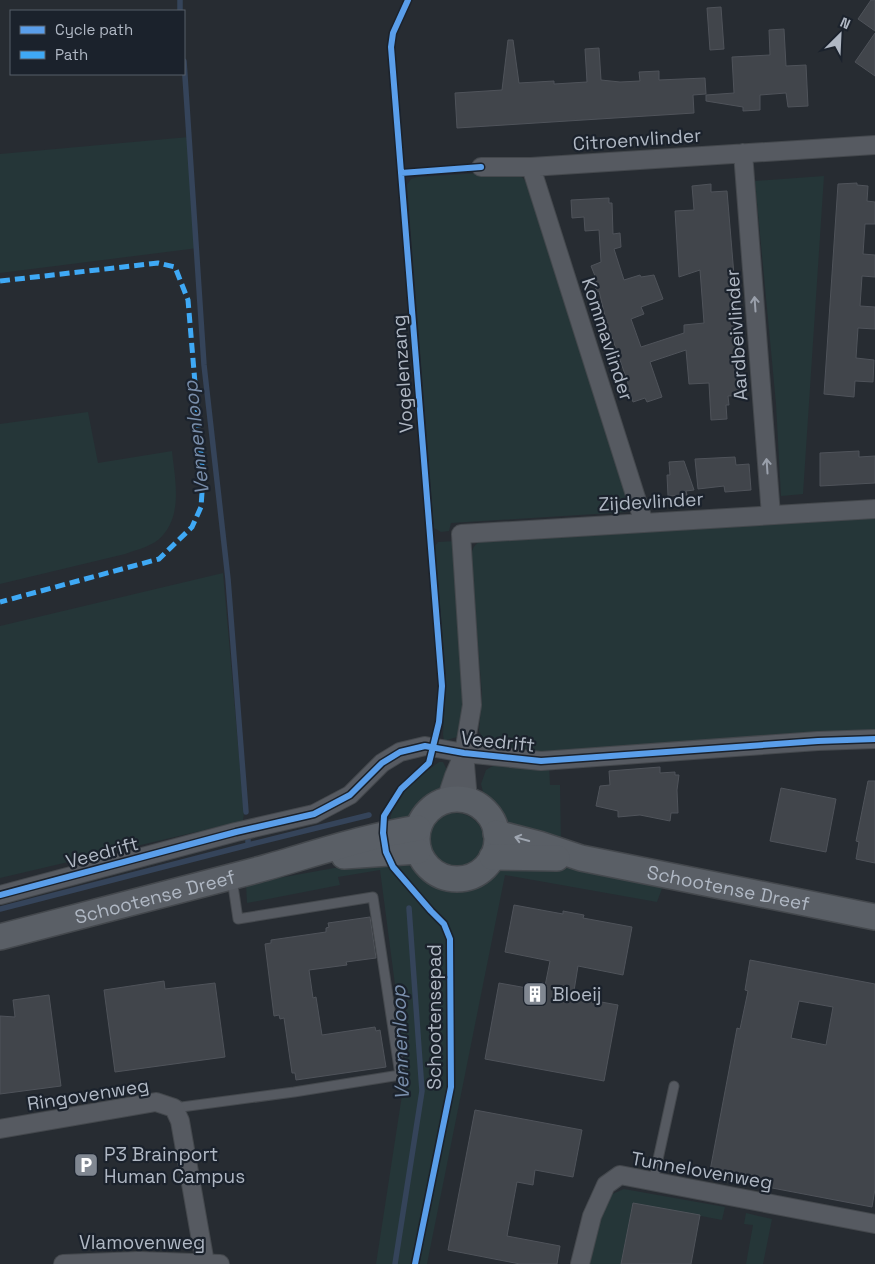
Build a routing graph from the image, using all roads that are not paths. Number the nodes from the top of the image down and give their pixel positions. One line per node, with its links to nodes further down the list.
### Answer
1 (875, 145): 2 (street, Citroenvlinder)
2 (743, 153): 4 (street, Citroenvlinder); 6 (street, Aardbeivlinder, one-way to 2)
3 (480, 167): 4 (street, Citroenvlinder)
4 (531, 167): 7 (street, Kommavlinder)
5 (875, 509): 6 (street, Zijdevlinder)
6 (771, 515): 7 (street, Zijdevlinder)
7 (644, 523): 9 (street, Zijdevlinder)
8 (875, 738): 9 (street, Veedrift)
9 (464, 753): 10 (street); 16 (street, Veedrift)
10 (457, 800): 11 (street); 12 (street)
11 (496, 833): 13 (street); 14 (street, Schootense Dreef, one-way to 11)
12 (418, 839): 13 (street); 15 (street, Schootense Dreef)
13 (492, 857): 14 (street, Schootense Dreef)
14 (581, 858): 17 (street, Schootense Dreef)
15 (232, 876): 18 (street, Schootense Dreef); 20 (lane)
16 (0, 895)
17 (875, 917)
18 (0, 937)
19 (674, 1086): 22 (lane)
20 (174, 1108): 21 (street, Ringovenweg); 25 (street, Ringovenweg)
21 (0, 1129)
22 (653, 1182): 23 (street, Tunnelovenweg); 26 (street, Tunnelovenweg)
23 (875, 1224)
24 (63, 1264): 25 (street, Vlamovenweg)
25 (212, 1264)
26 (580, 1264)

